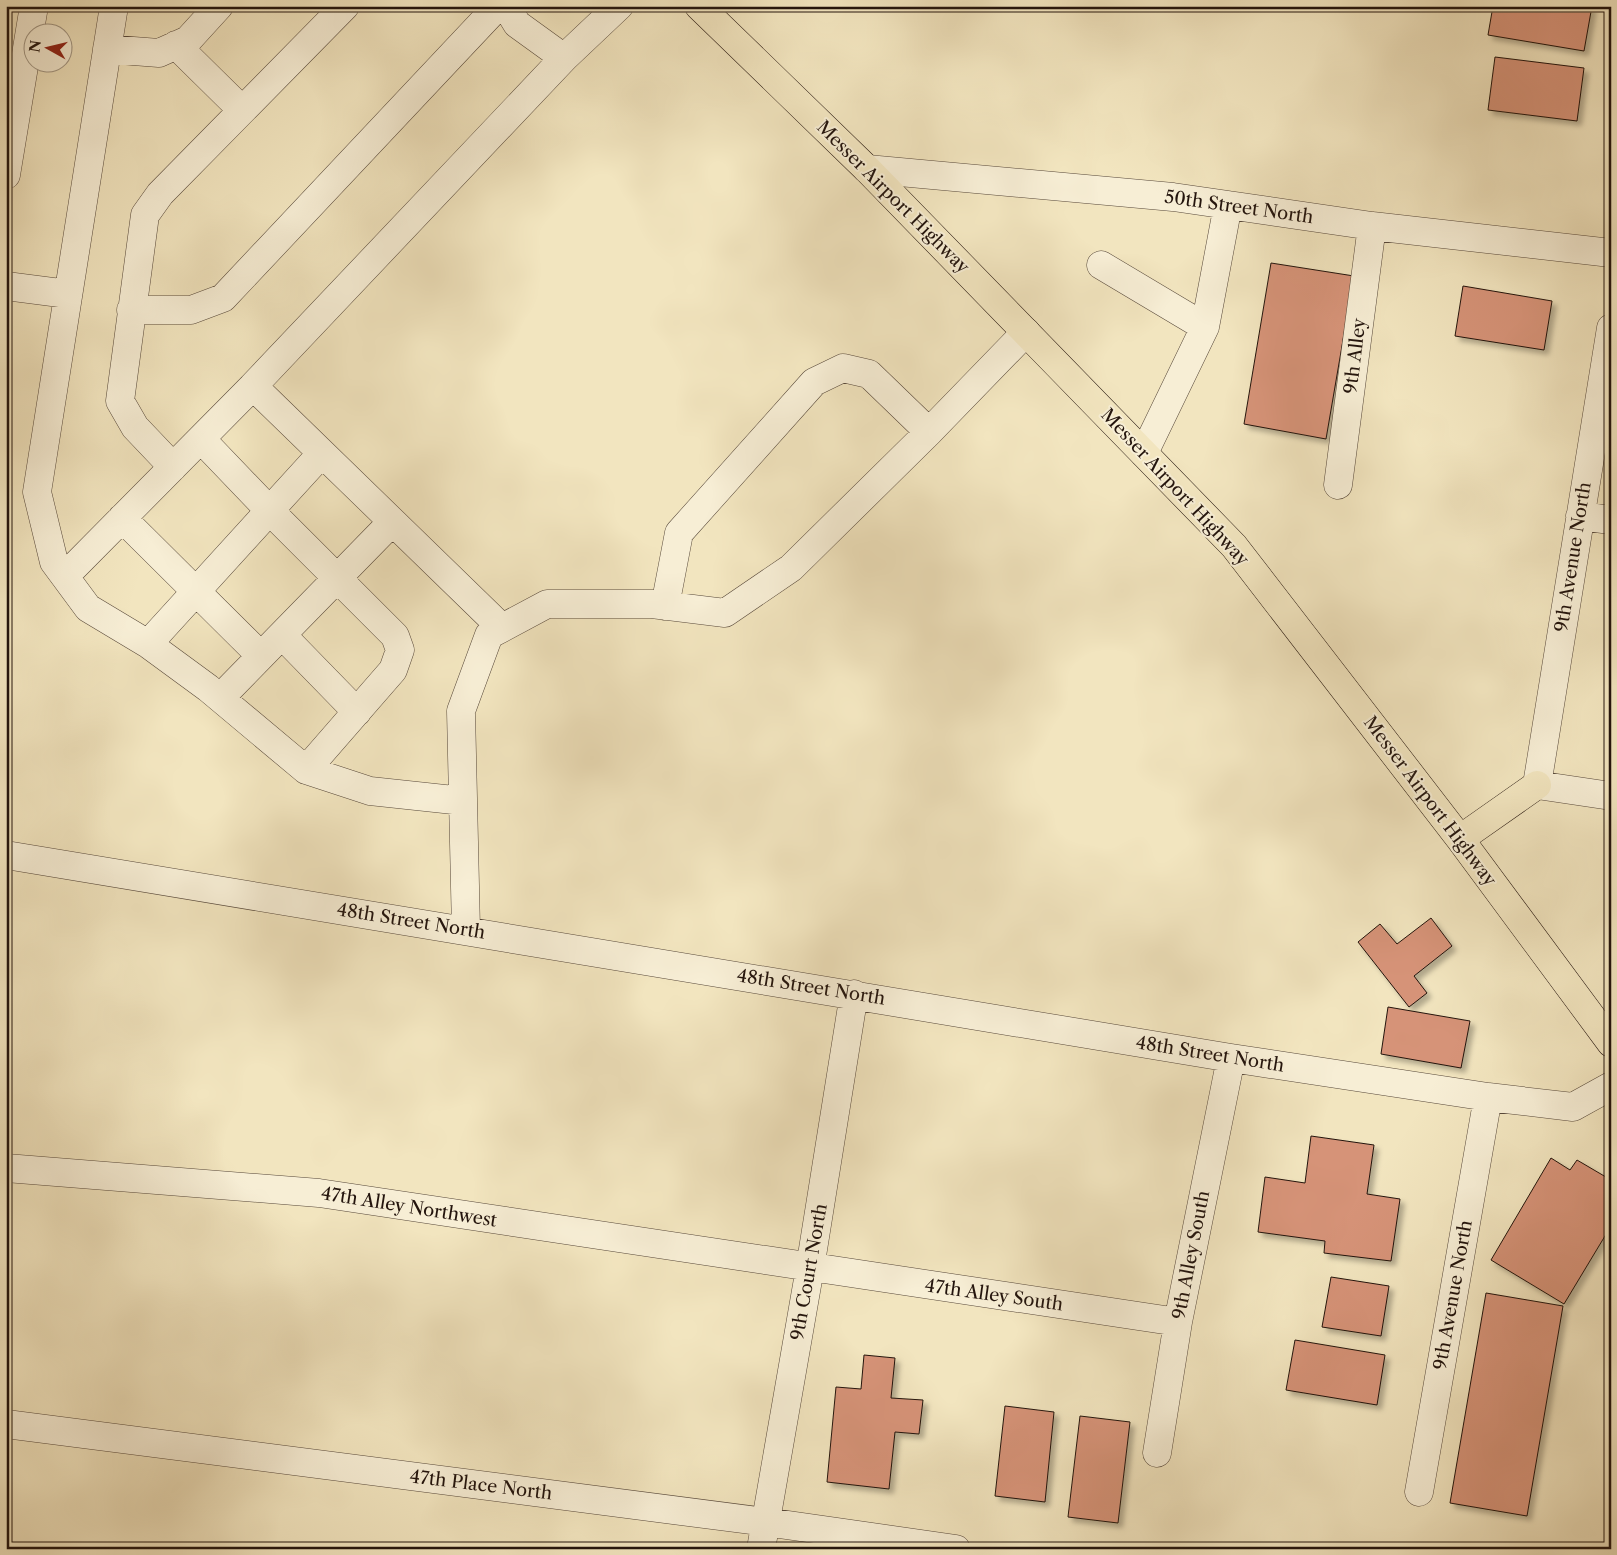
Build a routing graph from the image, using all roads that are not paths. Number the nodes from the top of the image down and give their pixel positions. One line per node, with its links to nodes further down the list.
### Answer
1 (34, 6): 12 (street)
2 (114, 6): 10 (street)
3 (219, 6): 9 (street)
4 (344, 6): 13 (street)
5 (498, 6): 22 (street)
6 (506, 6): 11 (street)
7 (619, 6): 11 (street)
8 (699, 6): 14 (main road, Messer Airport Highway)
9 (176, 45): 10 (street); 13 (street)
10 (107, 49): 21 (street)
11 (564, 58): 26 (street)
12 (14, 75): 15 (street)
13 (242, 110): 22 (street)
14 (867, 169): 16 (street, 50th Street North); 25 (main road, Messer Airport Highway)
15 (6, 175)
16 (1228, 205): 17 (street, 50th Street North); 23 (street)
17 (1372, 226): 18 (street, 50th Street North); 32 (street, 9th Alley)
18 (1611, 253)
19 (1101, 265): 23 (street)
20 (6, 286): 21 (street)
21 (68, 294): 38 (street)
22 (131, 310): 31 (street)
23 (1205, 327): 30 (street)
24 (1611, 328): 34 (street, 9th Avenue North)
25 (1026, 332): 27 (street); 30 (main road, Messer Airport Highway)
26 (253, 386): 28 (street); 29 (street)
27 (929, 432): 41 (street); 41 (street)
28 (201, 438): 31 (street); 33 (street)
29 (322, 453): 33 (street); 37 (street)
30 (1144, 453): 52 (main road, Messer Airport Highway)
31 (173, 467): 35 (street)
32 (1338, 485)
33 (269, 510): 39 (street); 40 (street)
34 (1580, 516): 36 (street); 49 (street, 9th Avenue North)
35 (122, 518): 38 (street); 40 (street)
36 (1611, 520)
37 (392, 522): 39 (street); 42 (street)
38 (65, 576): 44 (street)
39 (338, 578): 43 (street); 47 (street)
40 (195, 592): 44 (street); 45 (street)
41 (665, 606): 42 (street)
42 (502, 628): 51 (street)
43 (282, 635): 45 (street); 47 (street)
44 (148, 644): 46 (street)
45 (261, 656): 46 (street)
46 (220, 698): 48 (street)
47 (357, 712): 48 (street)
48 (306, 770): 51 (street)
49 (1537, 786): 50 (street); 52 (main road)
50 (1611, 796)
51 (463, 801): 54 (street)
52 (1460, 840): 56 (main road, Messer Airport Highway)
53 (6, 855): 54 (street, 48th Street North)
54 (466, 930): 55 (street, 48th Street North)
55 (854, 994): 57 (street, 48th Street North); 61 (street, 9th Court North)
56 (1611, 1043)
57 (1231, 1058): 59 (street, 48th Street North); 62 (street, 9th Alley South)
58 (1611, 1086): 59 (street, 48th Street North)
59 (1488, 1097): 65 (street, 9th Avenue North)
60 (6, 1168): 61 (street, 47th Alley Northwest)
61 (810, 1268): 62 (street, 47th Alley South); 66 (street, 9th Court North)
62 (1178, 1322): 64 (street, 9th Alley South)
63 (6, 1424): 66 (street, 47th Place North)
64 (1157, 1454)
65 (1418, 1492)
66 (766, 1522): 67 (street, 9th Court North); 68 (street, 47th Place North)
67 (761, 1549)
68 (956, 1549)

